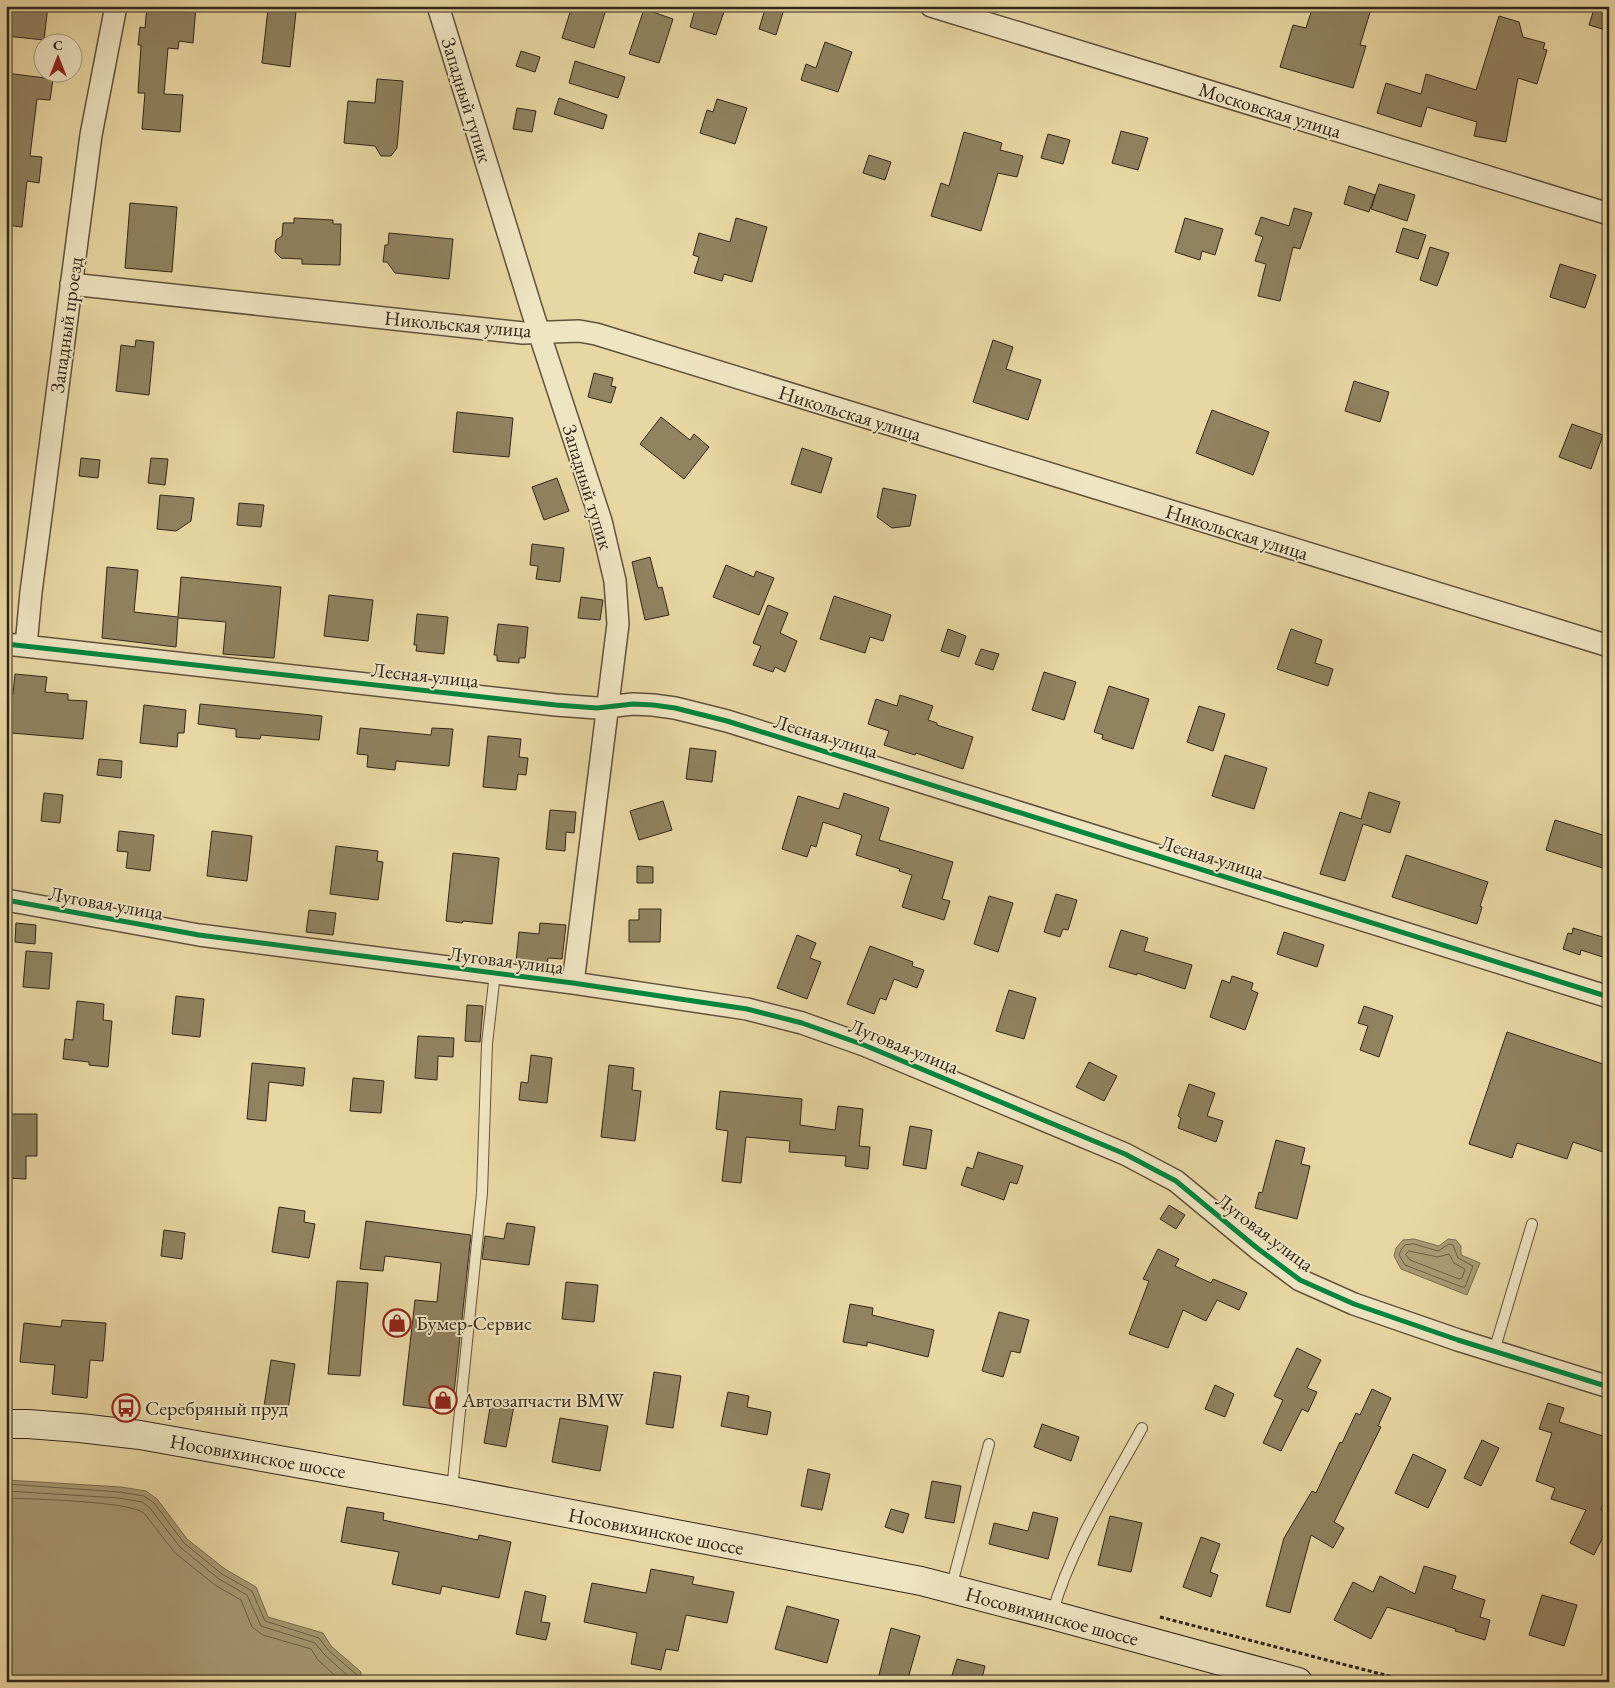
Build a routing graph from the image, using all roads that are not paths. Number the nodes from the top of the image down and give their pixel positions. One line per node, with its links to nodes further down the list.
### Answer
1 (116, 6): 5 (street, Западный проезд)
2 (438, 6): 6 (street, Западный тупик)
3 (931, 6): 4 (street, Московская улица)
4 (1609, 214)
5 (71, 284): 6 (street, Никольская улица); 7 (street, Западный проезд)
6 (539, 332): 8 (street, Никольская улица); 9 (street, Западный тупик)
7 (16, 645): 9 (street, Лесная улица)
8 (1609, 646)
9 (608, 707): 12 (street, Западный тупик); 13 (street, Лесная улица)
10 (6, 900): 11 (street, Луговая улица)
11 (495, 973): 12 (street, Луговая улица); 20 (lane)
12 (573, 983): 15 (street, Луговая улица)
13 (1609, 997)
14 (1532, 1224): 15 (lane)
15 (1494, 1351): 16 (street, Луговая улица)
16 (1609, 1387)
17 (6, 1424): 20 (main road, Носовихинское шоссе)
18 (1142, 1428): 22 (lane)
19 (989, 1444): 21 (lane)
20 (452, 1491): 21 (main road, Носовихинское шоссе)
21 (951, 1589): 22 (main road, Носовихинское шоссе)
22 (1052, 1615): 23 (main road, Носовихинское шоссе)
23 (1298, 1682)

